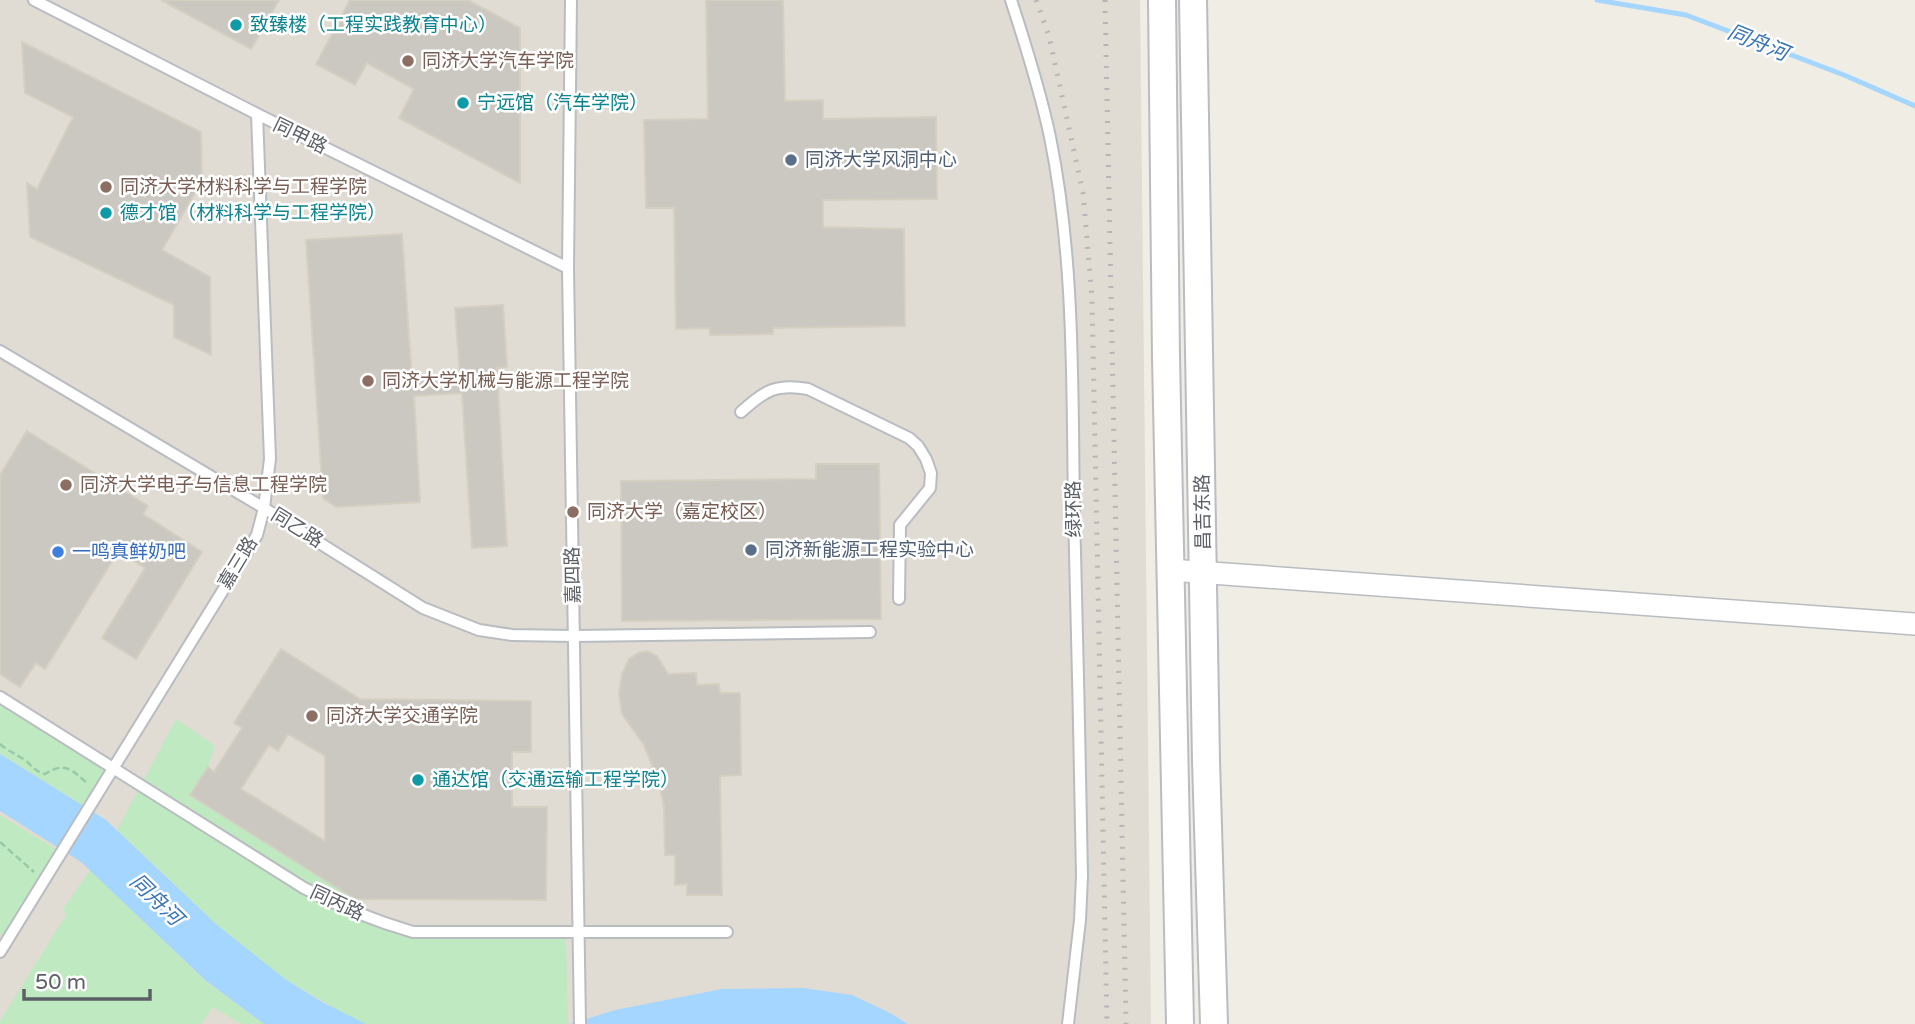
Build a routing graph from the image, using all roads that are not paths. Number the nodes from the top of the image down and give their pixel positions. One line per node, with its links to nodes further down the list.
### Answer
1 (34, 0): 6 (lane, 同甲路)
2 (571, 0): 7 (lane, 嘉四路)
3 (1012, 0): 23 (lane, 绿环路)
4 (1162, 0): 11 (street, 昌吉东路)
5 (1193, 0): 12 (street, 昌吉东路)
6 (257, 114): 7 (lane, 同甲路); 10 (lane, 嘉三路)
7 (568, 268): 16 (lane, 嘉四路)
8 (0, 351): 10 (lane, 同乙路)
9 (741, 412): 13 (lane)
10 (264, 508): 16 (lane, 同乙路); 18 (lane, 嘉三路)
11 (1170, 570): 12 (street); 24 (street, 昌吉东路)
12 (1203, 572): 14 (street); 25 (street, 昌吉东路)
13 (899, 599)
14 (1915, 624)
15 (870, 632): 16 (lane, 同乙路)
16 (573, 636): 20 (lane, 嘉四路)
17 (0, 697): 18 (lane, 同丙路)
18 (112, 769): 20 (lane, 同丙路); 21 (lane, 嘉三路)
19 (727, 932): 20 (lane, 同丙路)
20 (580, 934): 22 (lane, 嘉四路)
21 (0, 952)
22 (580, 1024)
23 (1068, 1024)
24 (1180, 1024)
25 (1214, 1024)

